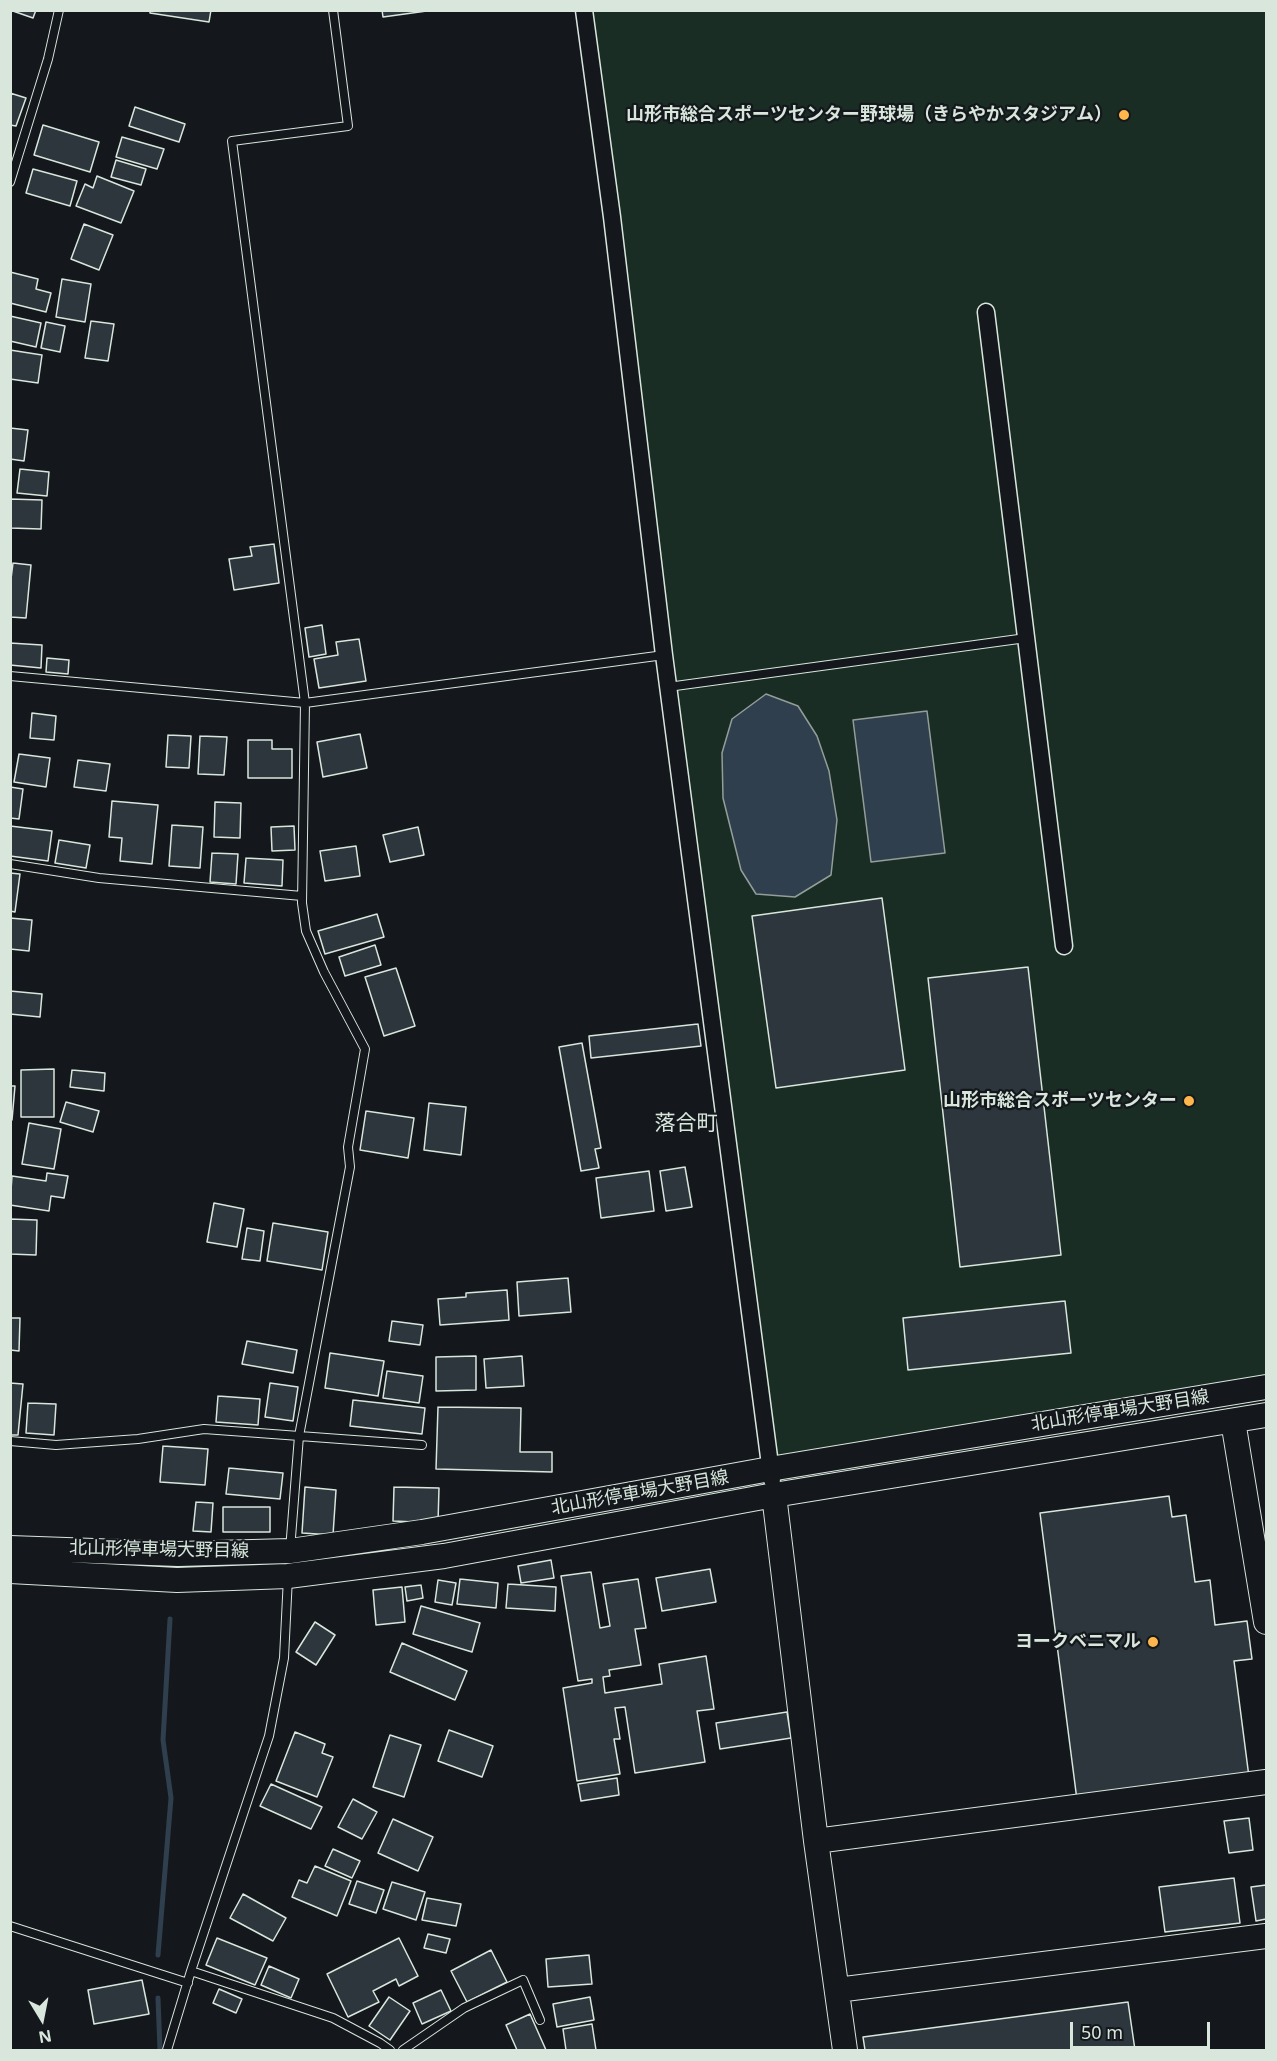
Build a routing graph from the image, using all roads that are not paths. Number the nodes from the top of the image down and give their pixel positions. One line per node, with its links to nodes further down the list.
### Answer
1 (59, 10): 4 (lane)
2 (333, 10): 10 (lane)
3 (584, 10): 7 (street)
4 (10, 182)
5 (986, 312): 6 (street)
6 (1026, 638): 9 (lane); 13 (street)
7 (664, 655): 9 (street); 10 (lane)
8 (10, 676): 10 (lane)
9 (669, 687): 20 (street)
10 (304, 703): 12 (lane)
11 (10, 864): 12 (lane)
12 (302, 896): 17 (lane)
13 (1064, 946)
14 (1266, 1387): 20 (main road, 北山形停車場大野目線)
15 (1266, 1415): 16 (main road, 北山形停車場大野目線)
16 (1233, 1421): 21 (main road, 北山形停車場大野目線); 26 (main road)
17 (298, 1436): 18 (lane); 19 (lane); 23 (lane)
18 (10, 1441)
19 (422, 1445)
20 (770, 1469): 21 (street); 23 (main road, 北山形停車場大野目線)
21 (774, 1495): 25 (main road, 北山形停車場大野目線); 28 (main road)
22 (10, 1548): 23 (main road, 北山形停車場大野目線)
23 (290, 1551)
24 (10, 1571): 25 (main road, 北山形停車場大野目線)
25 (288, 1576): 31 (lane)
26 (1266, 1622)
27 (1266, 1782): 28 (main road)
28 (816, 1841): 33 (main road)
29 (10, 1926): 32 (lane)
30 (1266, 1936): 33 (main road)
31 (191, 1971): 32 (lane); 36 (lane)
32 (188, 1983): 35 (lane)
33 (837, 1990): 38 (main road)
34 (540, 2020): 37 (lane)
35 (167, 2050)
36 (390, 2050)
37 (403, 2050)
38 (845, 2050)

